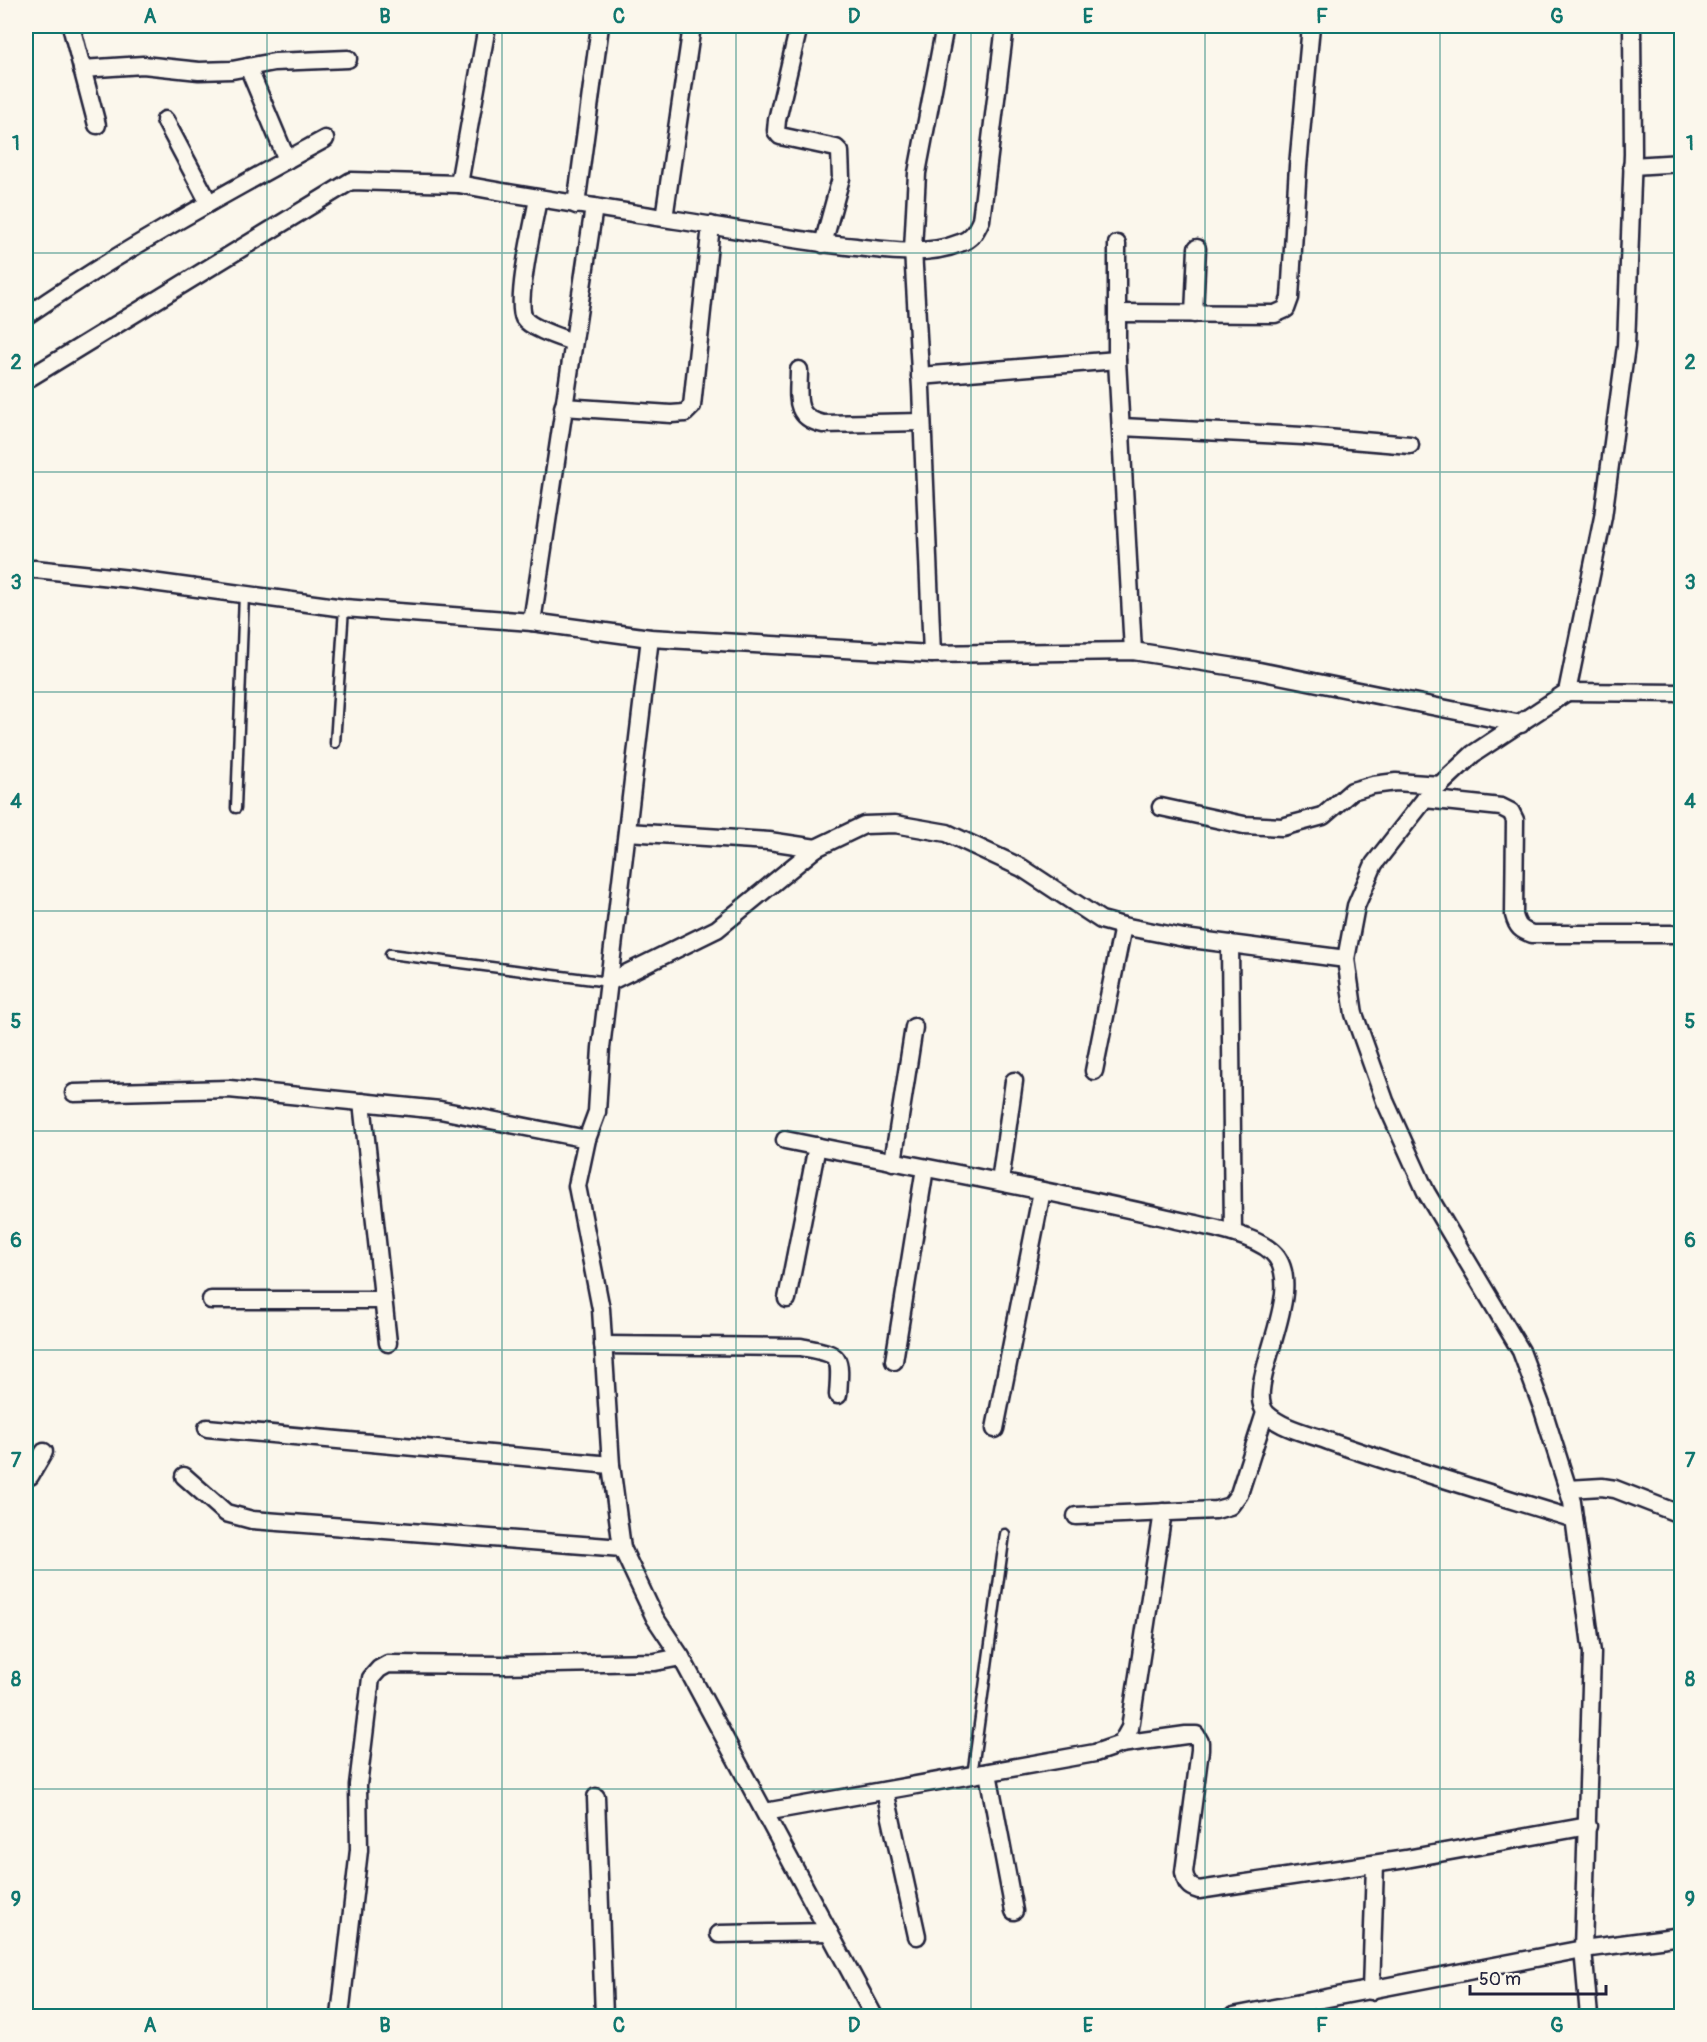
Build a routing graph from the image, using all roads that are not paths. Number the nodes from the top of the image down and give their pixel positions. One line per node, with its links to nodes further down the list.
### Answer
1 (71, 26): 12 (street)
2 (487, 26): 19 (street)
3 (600, 26): 22 (street)
4 (692, 26): 24 (street)
5 (799, 26): 26 (street)
6 (945, 26): 29 (street)
7 (1005, 26): 29 (street)
8 (1311, 26): 31 (street)
9 (1632, 26): 18 (street)
10 (348, 59): 11 (street)
11 (248, 67): 12 (street); 16 (street)
12 (82, 69): 14 (street)
13 (165, 120): 21 (street)
14 (97, 125)
15 (325, 139): 16 (street)
16 (288, 160): 21 (street)
17 (1682, 163): 18 (street)
18 (1632, 166): 49 (street)
19 (459, 184): 20 (street); 37 (street)
20 (538, 199): 22 (street); 33 (street)
21 (209, 203): 32 (street)
22 (576, 205): 23 (street)
23 (594, 207): 24 (street); 33 (street)
24 (664, 218): 25 (street)
25 (711, 225): 26 (street); 38 (street)
26 (824, 244): 29 (street)
27 (1117, 244): 30 (street)
28 (1197, 248): 31 (street)
29 (913, 250): 36 (street)
30 (1118, 313): 31 (street); 34 (street)
31 (1194, 314)
32 (26, 316)
33 (573, 342): 38 (street)
34 (1118, 360): 36 (street); 40 (street)
35 (799, 370): 39 (street)
36 (920, 376): 39 (street)
37 (26, 380)
38 (563, 407): 45 (street)
39 (922, 422): 48 (street)
40 (1121, 426): 41 (street); 47 (street)
41 (1410, 445)
42 (26, 570): 43 (street)
43 (244, 594): 44 (street); 56 (lane)
44 (344, 608): 45 (street); 52 (lane)
45 (532, 622): 46 (street)
46 (651, 638): 48 (street); 57 (street)
47 (1133, 651): 48 (street); 51 (street)
48 (932, 654)
49 (1567, 692): 50 (street); 51 (street)
50 (1682, 693)
51 (1521, 724): 53 (street)
52 (335, 743)
53 (1440, 785): 54 (street); 55 (street)
54 (1425, 799): 60 (street); 63 (street)
55 (1161, 807)
56 (236, 808)
57 (627, 832): 58 (street); 64 (street)
58 (816, 848): 59 (street); 64 (street)
59 (1123, 926): 61 (street); 66 (street)
60 (1682, 934)
61 (1230, 944): 63 (street); 77 (street)
62 (390, 954): 64 (lane)
63 (1346, 959): 92 (street)
64 (609, 982): 70 (street)
65 (914, 1027): 73 (street)
66 (1094, 1071)
67 (1014, 1081): 75 (street)
68 (74, 1093): 69 (street)
69 (362, 1102): 70 (street); 80 (street)
70 (587, 1139): 82 (street)
71 (785, 1140): 72 (street)
72 (818, 1146): 73 (street); 78 (street)
73 (892, 1162): 74 (street)
74 (925, 1168): 75 (street); 83 (street)
75 (1000, 1182): 76 (street)
76 (1041, 1191): 77 (street); 87 (street)
77 (1233, 1233): 85 (street)
78 (788, 1299)
79 (211, 1300): 80 (street)
80 (383, 1300): 81 (street)
81 (388, 1343)
82 (603, 1345): 84 (street); 89 (street)
83 (894, 1361)
84 (838, 1395)
85 (1265, 1413): 93 (street); 96 (street)
86 (207, 1428): 89 (street)
87 (995, 1429)
88 (44, 1452): 91 (street)
89 (611, 1465): 98 (street)
90 (184, 1476): 98 (street)
91 (26, 1477)
92 (1568, 1489): 94 (street); 96 (street)
93 (1162, 1512): 95 (street); 100 (street)
94 (1682, 1515)
95 (1076, 1516)
96 (1574, 1519): 105 (street)
97 (1005, 1534): 101 (lane)
98 (622, 1548): 99 (street)
99 (681, 1657): 104 (street); 114 (street)
100 (1121, 1744): 101 (street); 106 (street)
101 (980, 1774): 102 (street); 107 (street)
102 (885, 1791): 104 (street); 110 (street)
103 (596, 1797): 115 (street)
104 (765, 1812): 108 (street)
105 (1588, 1826): 106 (street); 112 (street)
106 (1375, 1864): 113 (street)
107 (1014, 1911)
108 (829, 1932): 109 (street); 116 (street)
109 (719, 1934)
110 (917, 1936)
111 (1682, 1936): 112 (street)
112 (1583, 1949): 113 (street); 118 (street)
113 (1371, 1990): 117 (street)
114 (340, 2016)
115 (604, 2016)
116 (874, 2016)
117 (1233, 2016)
118 (1589, 2016)

